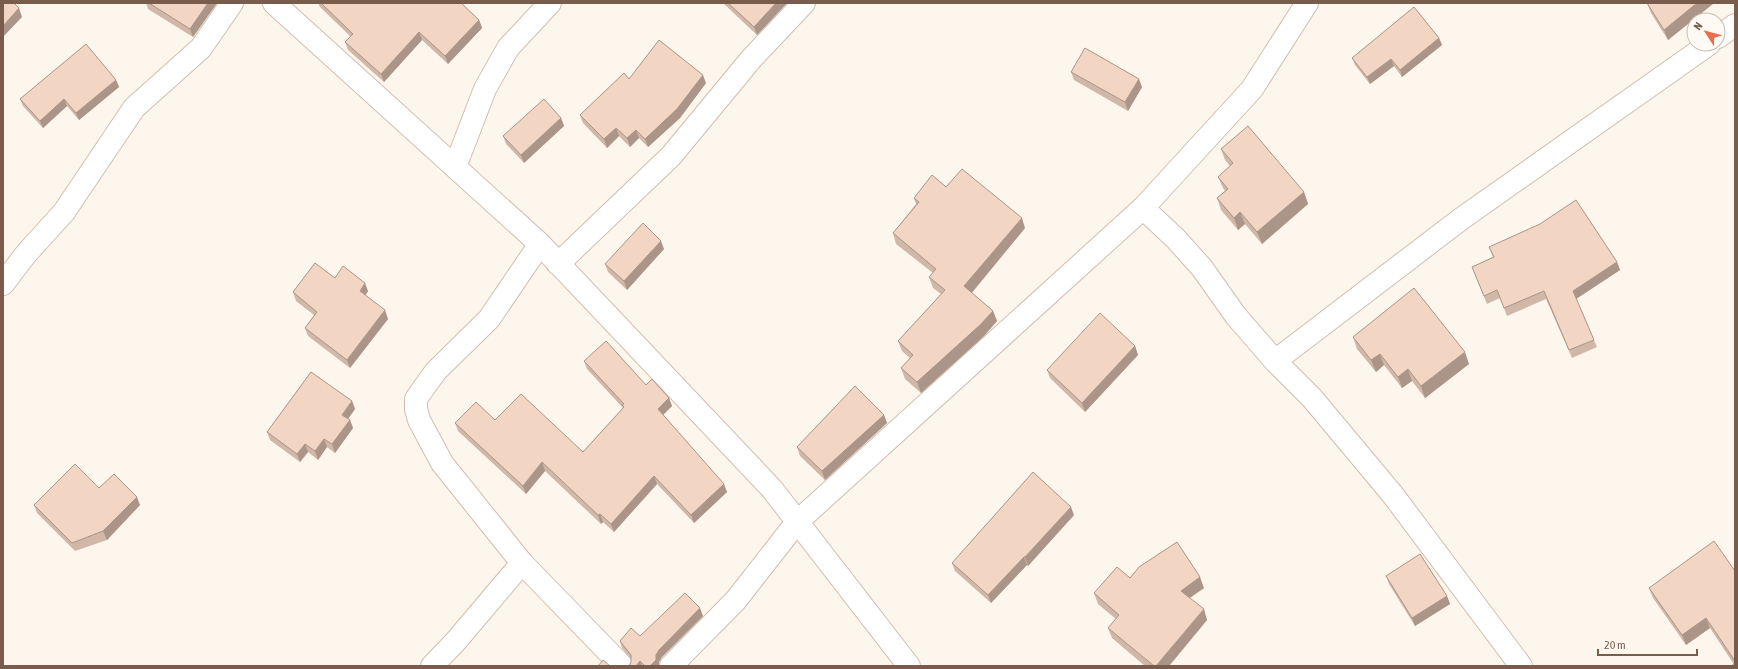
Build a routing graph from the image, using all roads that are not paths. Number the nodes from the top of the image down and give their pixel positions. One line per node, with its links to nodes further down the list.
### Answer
1 (232, 3): 13 (street)
2 (274, 3): 9 (street)
3 (550, 3): 9 (street)
4 (804, 3): 12 (street)
5 (1307, 3): 10 (street)
6 (1735, 25): 7 (street)
7 (1726, 32)
8 (1698, 52): 14 (street)
9 (455, 167): 11 (street)
10 (1143, 208): 14 (street); 15 (street)
11 (540, 244): 12 (street); 16 (street)
12 (558, 264): 15 (street)
13 (3, 284)
14 (1275, 361): 21 (street)
15 (797, 522): 19 (street); 20 (street)
16 (522, 563): 17 (street); 18 (street)
17 (432, 666)
18 (622, 666)
19 (671, 666)
20 (909, 666)
21 (1521, 666)

